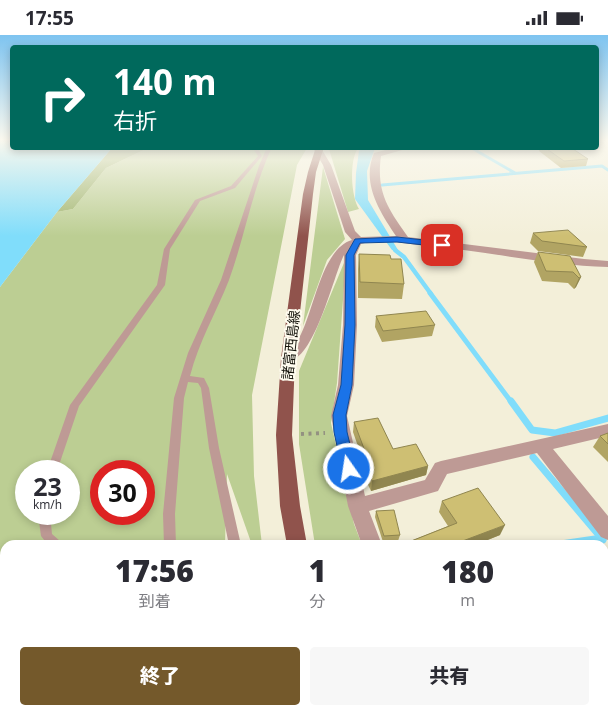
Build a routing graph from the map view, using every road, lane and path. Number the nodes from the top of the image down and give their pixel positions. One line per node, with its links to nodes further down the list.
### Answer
1 (246, 172): 15 (lane)
2 (259, 172): 10 (lane)
3 (312, 172): 9 (main road, 諸富西島線)
4 (329, 172): 7 (street)
5 (374, 172): 6 (street)
6 (401, 239): 7 (street); 8 (street)
7 (358, 241): 9 (street); 12 (street)
8 (608, 264)
9 (288, 358): 13 (main road, 諸富西島線)
10 (184, 379): 20 (lane); 21 (lane)
11 (608, 430): 14 (street)
12 (341, 432): 13 (path); 16 (street)
13 (284, 435): 22 (main road, 諸富西島線)
14 (541, 445): 16 (street); 18 (street)
15 (56, 460)
16 (358, 505): 23 (street)
17 (46, 525): 19 (lane)
18 (608, 531)
19 (51, 540)
20 (170, 540)
21 (234, 540)
22 (295, 540)
23 (370, 540)

